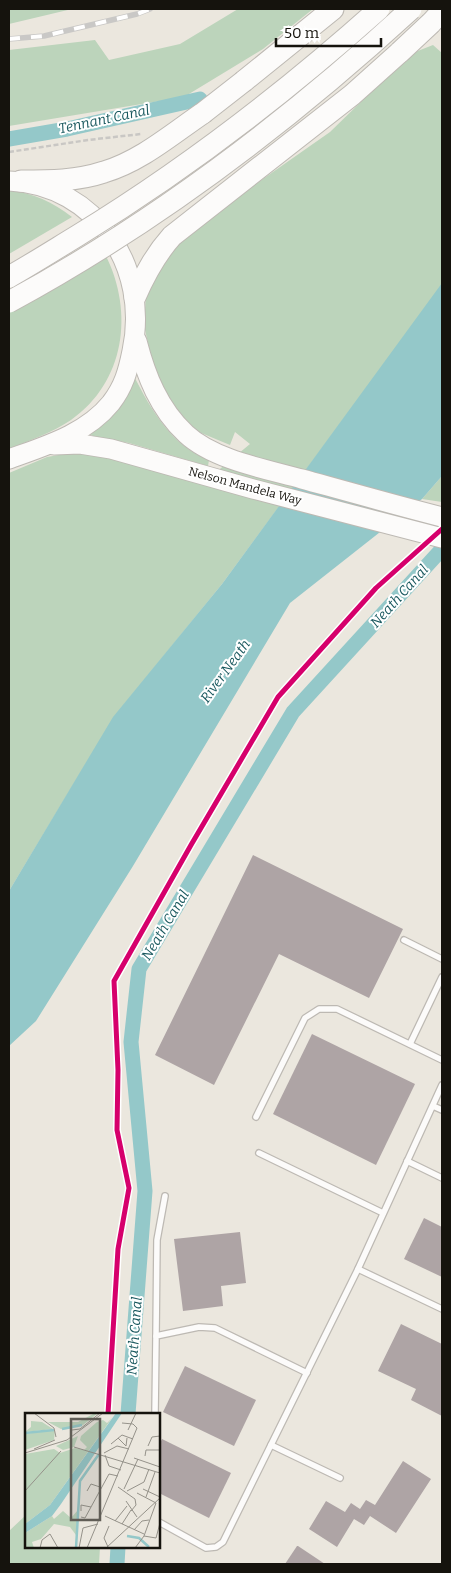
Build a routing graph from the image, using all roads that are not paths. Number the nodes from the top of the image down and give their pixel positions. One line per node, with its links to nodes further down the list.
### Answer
1 (333, 9): 5 (highway, bridge)
2 (379, 9): 6 (highway, bridge)
3 (411, 9): 8 (highway, bridge)
4 (437, 17): 7 (highway, bridge)
5 (15, 181): 7 (main road)
6 (9, 277)
7 (135, 297): 9 (main road)
8 (9, 302)
9 (136, 335): 10 (main road); 12 (main road, Nelson Mandela Way)
10 (45, 446): 11 (main road); 13 (main road, Nelson Mandela Way)
11 (9, 459)
12 (442, 517)
13 (442, 538)
14 (404, 940): 15 (lane)
15 (442, 959)
16 (442, 977): 17 (lane)
17 (410, 1044): 18 (lane); 22 (lane)
18 (442, 1060)
19 (442, 1085): 20 (lane)
20 (433, 1106): 21 (lane); 24 (lane)
21 (442, 1110)
22 (256, 1117)
23 (259, 1154): 27 (lane)
24 (407, 1161): 25 (lane); 27 (lane)
25 (442, 1178)
26 (165, 1196): 30 (lane)
27 (383, 1213): 28 (lane)
28 (358, 1269): 29 (lane); 31 (lane)
29 (442, 1309)
30 (156, 1336): 31 (lane); 32 (lane)
31 (307, 1372): 33 (lane)
32 (155, 1413)
33 (271, 1445): 34 (lane); 35 (lane)
34 (340, 1478)
35 (160, 1523)

